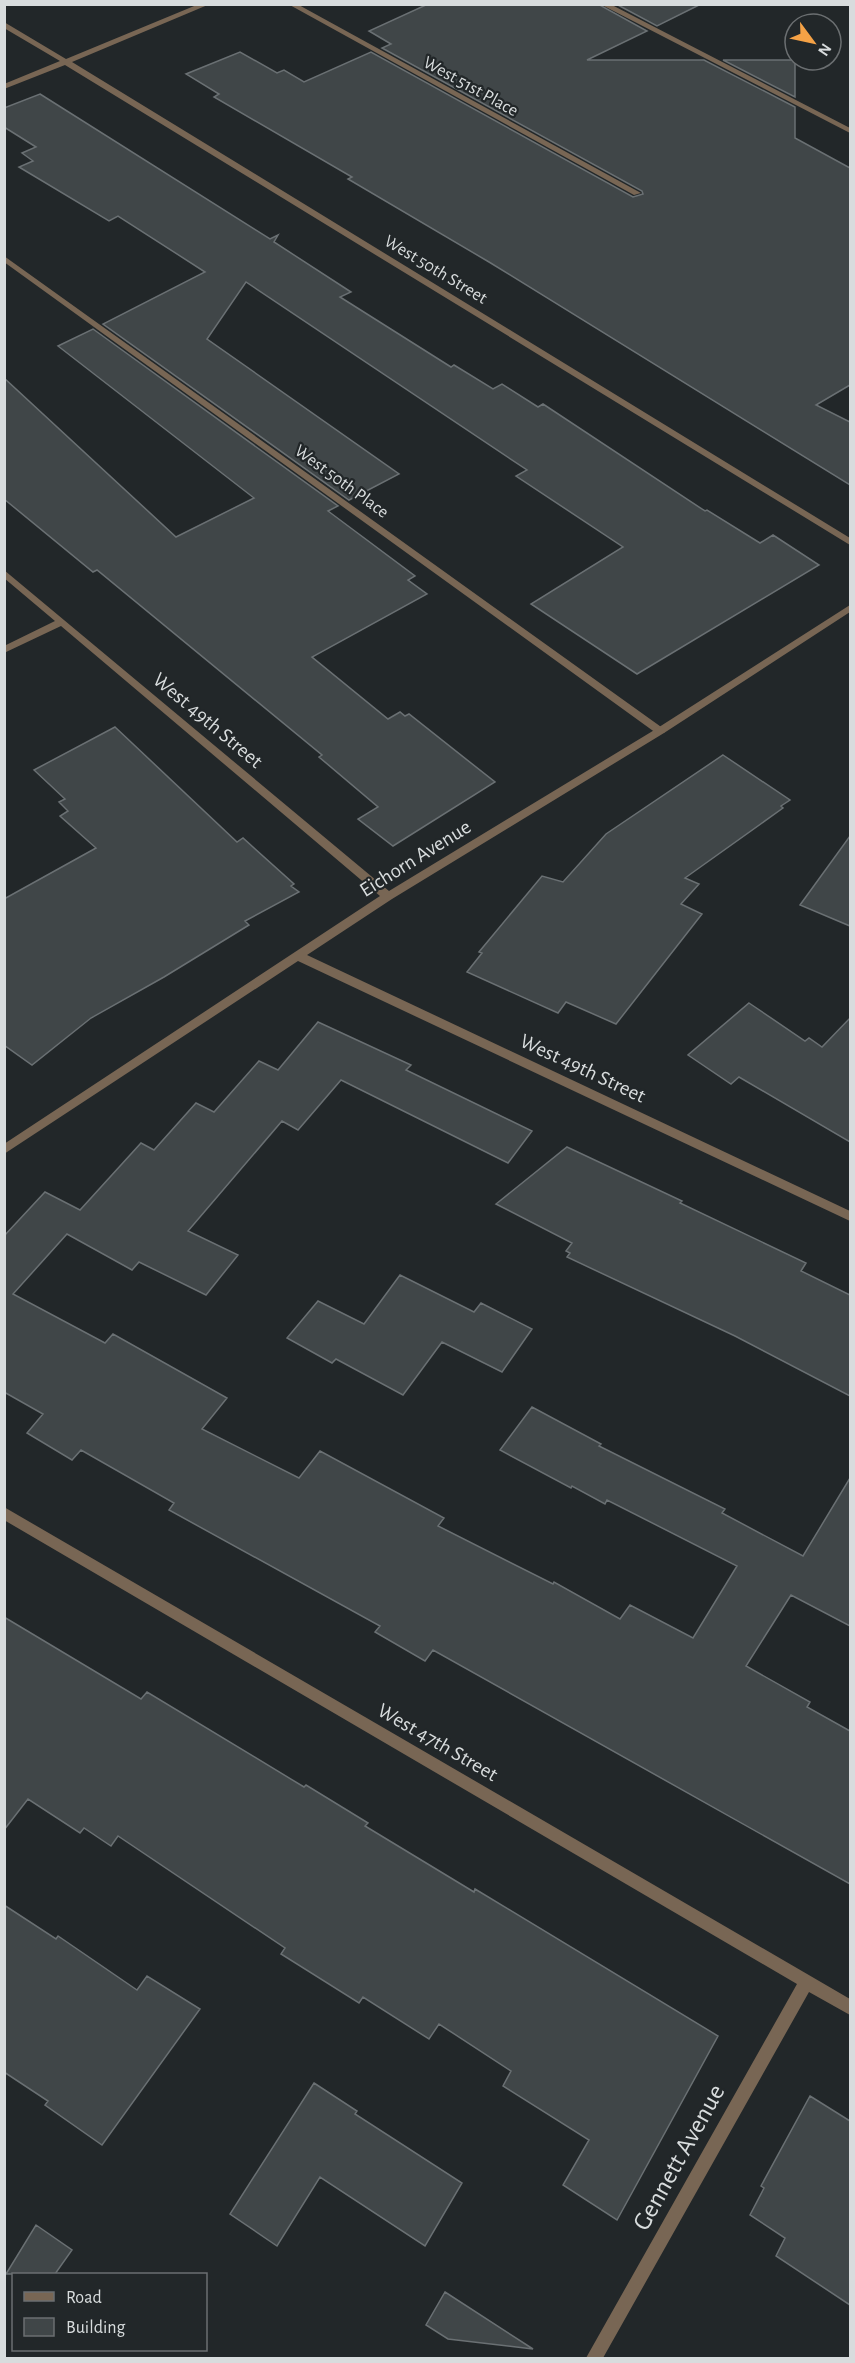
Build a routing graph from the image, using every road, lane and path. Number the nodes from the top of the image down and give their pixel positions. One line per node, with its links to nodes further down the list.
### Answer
1 (207, 4): 5 (street)
2 (291, 4): 8 (street, West 51st Place)
3 (603, 4): 7 (street)
4 (4, 24): 5 (street, West 50th Street)
5 (68, 63): 6 (street); 10 (street, West 50th Street)
6 (4, 87)
7 (850, 131)
8 (637, 193)
9 (4, 258): 15 (street, West 50th Place)
10 (850, 542)
11 (4, 573): 13 (street, West 49th Street)
12 (850, 608): 15 (street, Eichorn Avenue)
13 (60, 622): 14 (street); 16 (street, West 49th Street)
14 (4, 650)
15 (660, 731): 16 (street, Eichorn Avenue)
16 (387, 896): 17 (street, Eichorn Avenue)
17 (298, 956): 18 (street, Eichorn Avenue); 19 (street, West 49th Street)
18 (4, 1150)
19 (850, 1216)
20 (4, 1513): 21 (street, West 47th Street)
21 (807, 1981): 22 (street, West 47th Street); 23 (street, Gennett Avenue)
22 (850, 2007)
23 (594, 2358)

